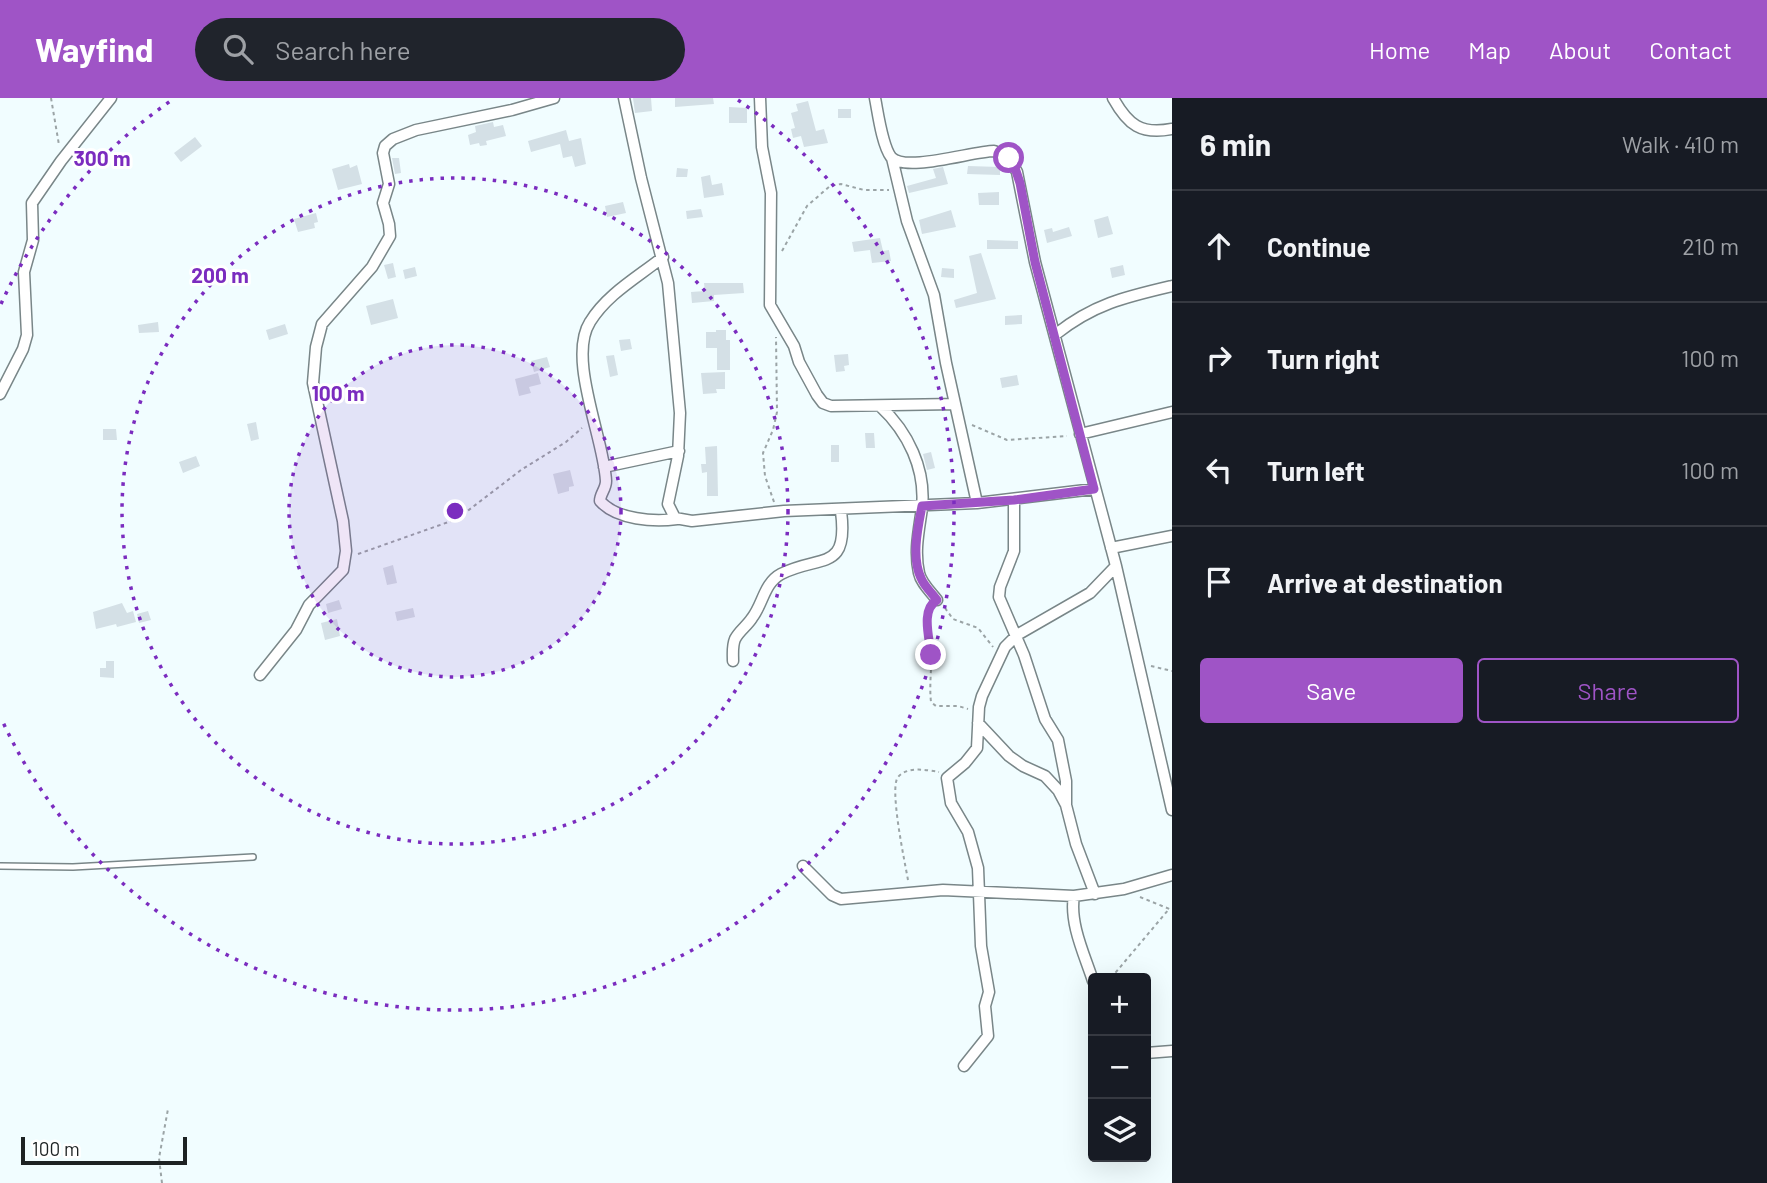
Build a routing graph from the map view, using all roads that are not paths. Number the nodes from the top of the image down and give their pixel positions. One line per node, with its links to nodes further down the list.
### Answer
1 (111, 98): 12 (street)
2 (554, 98): 31 (street)
3 (624, 98): 9 (street)
4 (760, 98): 13 (street)
5 (875, 98): 8 (street)
6 (1113, 98): 7 (street)
7 (1172, 129)
8 (892, 158): 11 (street); 14 (street)
9 (663, 257): 17 (street); 18 (street)
10 (1172, 286): 11 (street)
11 (1056, 334): 16 (street)
12 (0, 394)
13 (880, 406): 14 (street); 22 (street)
14 (956, 409): 21 (street)
15 (1172, 412): 16 (street)
16 (1080, 434): 19 (street)
17 (679, 450): 18 (street); 24 (street)
18 (604, 467): 24 (street)
19 (1094, 489): 20 (street); 26 (street)
20 (1014, 500): 21 (street); 29 (street)
21 (977, 503): 22 (street)
22 (922, 506): 23 (street); 28 (street)
23 (841, 511): 24 (street); 30 (street)
24 (677, 519)
25 (1172, 536): 26 (street)
26 (1111, 548): 27 (street)
27 (1116, 566): 29 (street); 34 (street)
28 (937, 600)
29 (1017, 635): 32 (street); 33 (street)
30 (733, 661)
31 (260, 674)
32 (979, 719): 33 (street); 39 (street)
33 (1066, 805): 40 (street)
34 (1172, 810)
35 (253, 857): 36 (lane)
36 (0, 866)
37 (803, 866): 39 (street)
38 (1172, 875): 40 (street)
39 (980, 893): 41 (street); 45 (street)
40 (1095, 894): 41 (street)
41 (1074, 897): 42 (street)
42 (1091, 973)
43 (1172, 1051): 44 (street)
44 (1151, 1053)
45 (964, 1066)

